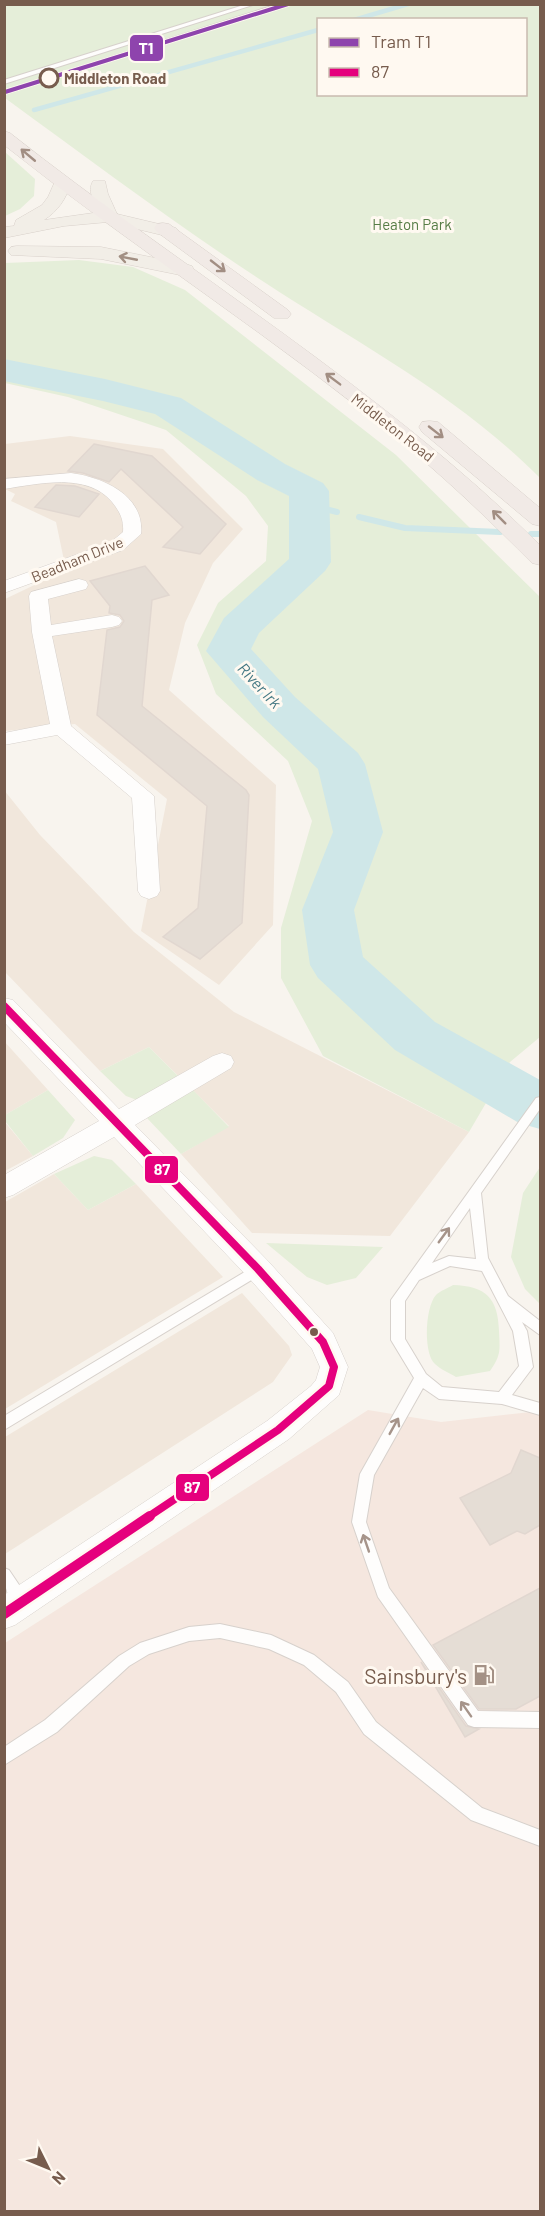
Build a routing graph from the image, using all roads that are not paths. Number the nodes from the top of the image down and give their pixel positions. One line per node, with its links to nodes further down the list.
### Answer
1 (254, 4): 3 (lane)
2 (285, 4): 4 (lane)
3 (4, 82)
4 (23, 86)
5 (4, 136): 7 (highway, Middleton Road, one-way to 5)
6 (95, 181): 8 (main road); 10 (highway)
7 (62, 183): 8 (highway, Middleton Road); 9 (main road)
8 (108, 217): 9 (main road); 10 (main road); 11 (main road); 12 (highway, Middleton Road)
9 (4, 232)
10 (170, 232): 13 (highway, one-way to 13)
11 (11, 252): 12 (main road, one-way to 11)
12 (185, 270): 17 (highway, Middleton Road, one-way to 12)
13 (297, 326)
14 (418, 418): 16 (highway, Middleton Road, one-way to 16)
15 (4, 484): 19 (street, Beadham Drive)
16 (540, 519)
17 (540, 558)
18 (79, 585): 21 (street)
19 (4, 588)
20 (112, 621): 21 (street)
21 (42, 632): 22 (street)
22 (61, 728): 23 (street); 24 (street)
23 (4, 739)
24 (150, 891)
25 (4, 1006): 28 (street)
26 (222, 1062): 28 (street)
27 (540, 1101): 30 (lane)
28 (116, 1124): 29 (street); 32 (street)
29 (4, 1188)
30 (475, 1192): 31 (lane); 33 (lane, one-way to 30)
31 (486, 1266): 33 (lane); 34 (lane)
32 (258, 1269): 39 (lane); 41 (street)
33 (414, 1278): 36 (lane)
34 (502, 1296): 35 (lane); 37 (lane)
35 (540, 1329)
36 (421, 1378): 37 (lane); 42 (lane, one-way to 36)
37 (502, 1398): 38 (lane)
38 (540, 1409)
39 (4, 1424)
40 (4, 1575): 41 (lane)
41 (14, 1608)
42 (540, 1720)
43 (4, 1756): 44 (lane)
44 (540, 1838)

